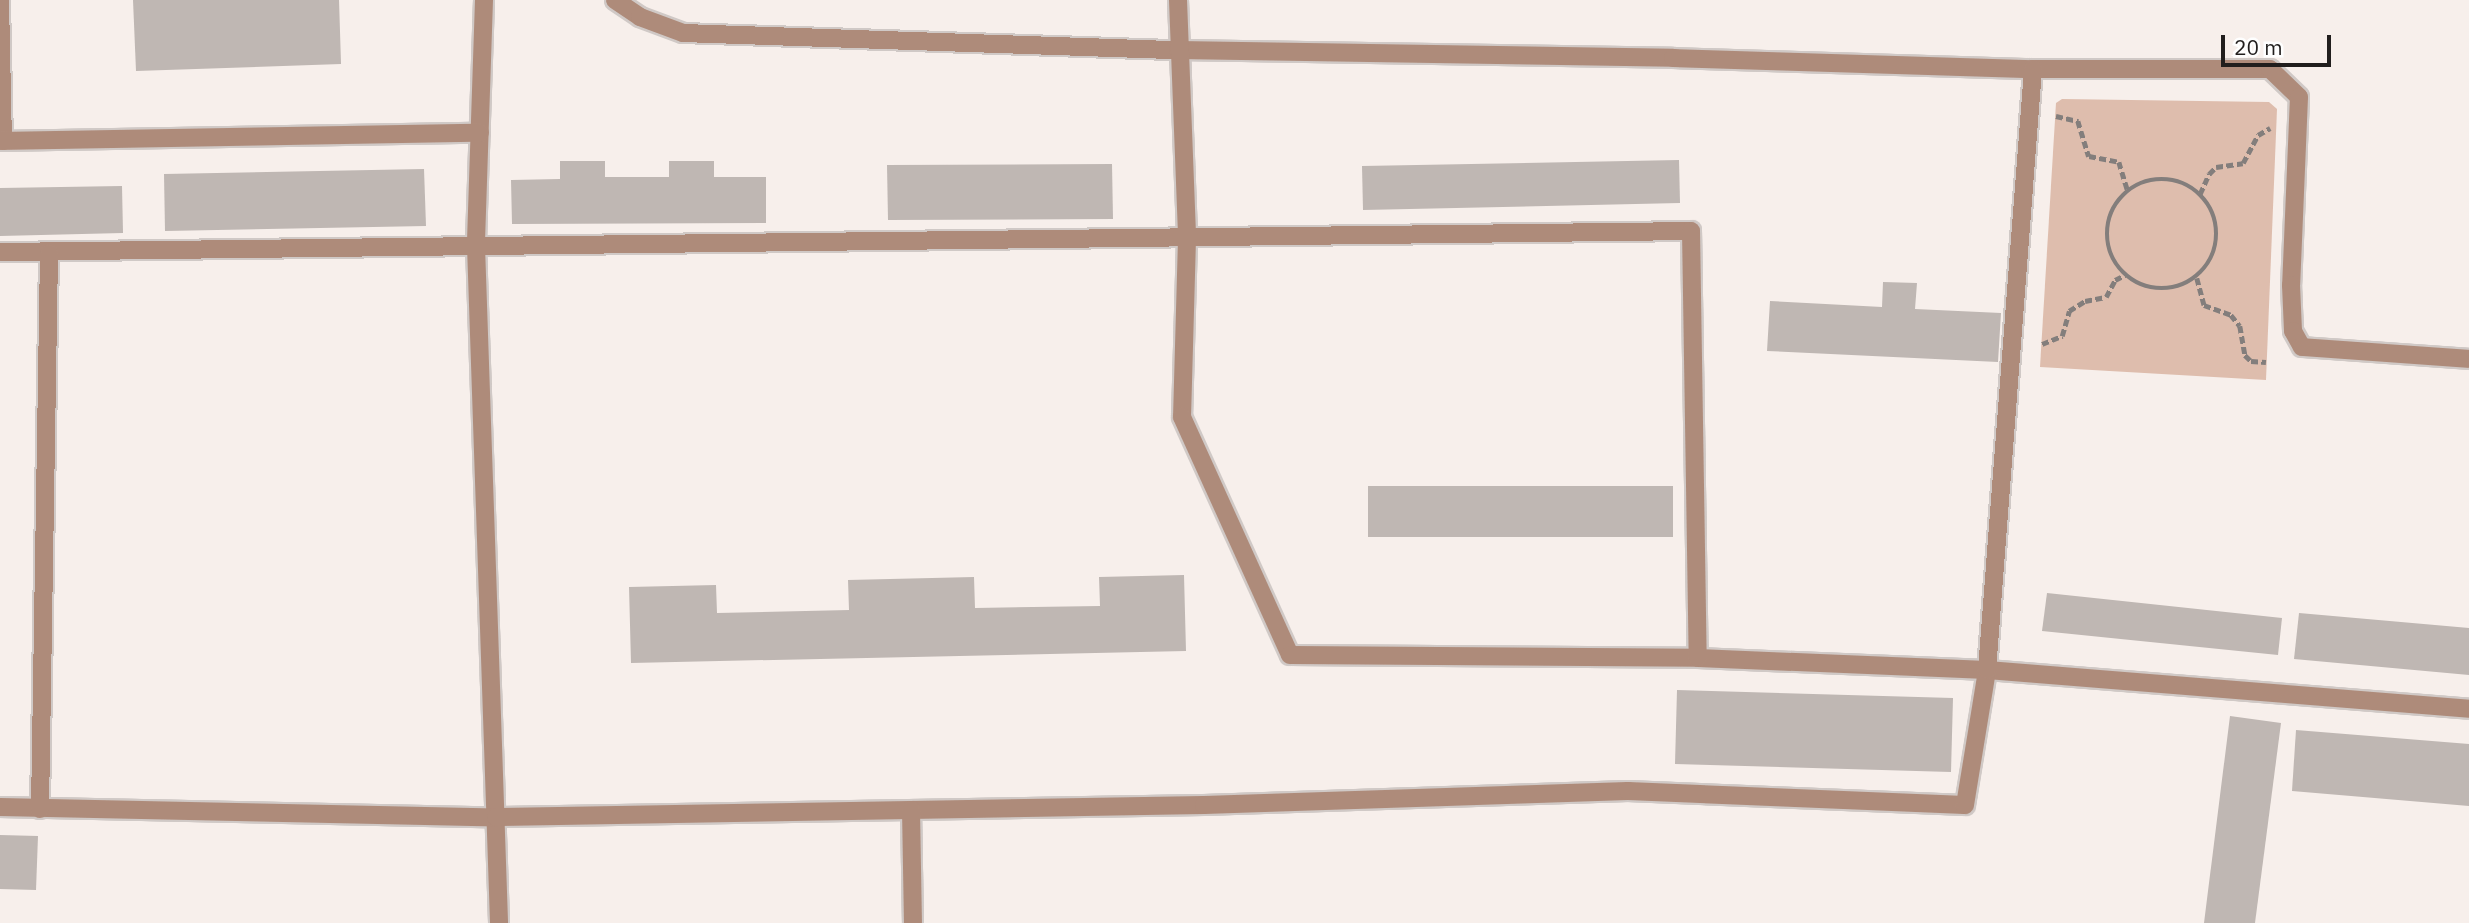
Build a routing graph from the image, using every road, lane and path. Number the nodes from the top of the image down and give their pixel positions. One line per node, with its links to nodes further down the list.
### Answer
1 (1, 0): 10 (lane)
2 (484, 0): 9 (lane)
3 (615, 0): 5 (lane)
4 (1178, 0): 5 (lane)
5 (1178, 50): 6 (lane); 13 (lane)
6 (2033, 69): 20 (lane); 23 (lane)
7 (2056, 116): 11 (path)
8 (2278, 127): 12 (path)
9 (480, 133): 10 (lane); 14 (lane)
10 (2, 141)
11 (2128, 191): 12 (path); 17 (path)
12 (2200, 195): 18 (path)
13 (1187, 239): 14 (lane); 22 (lane); 22 (lane)
14 (477, 246): 16 (lane); 28 (lane)
15 (0, 252): 16 (lane)
16 (49, 253): 26 (lane)
17 (2125, 275): 18 (path); 19 (path)
18 (2197, 277): 21 (path)
19 (2042, 344)
20 (2469, 359)
21 (2266, 362)
22 (1698, 658): 23 (lane)
23 (1987, 670): 24 (lane); 27 (lane)
24 (2469, 709)
25 (0, 807): 26 (lane)
26 (40, 809): 28 (lane)
27 (911, 810): 28 (lane); 30 (lane)
28 (496, 817): 29 (lane)
29 (499, 923)
30 (913, 923)

